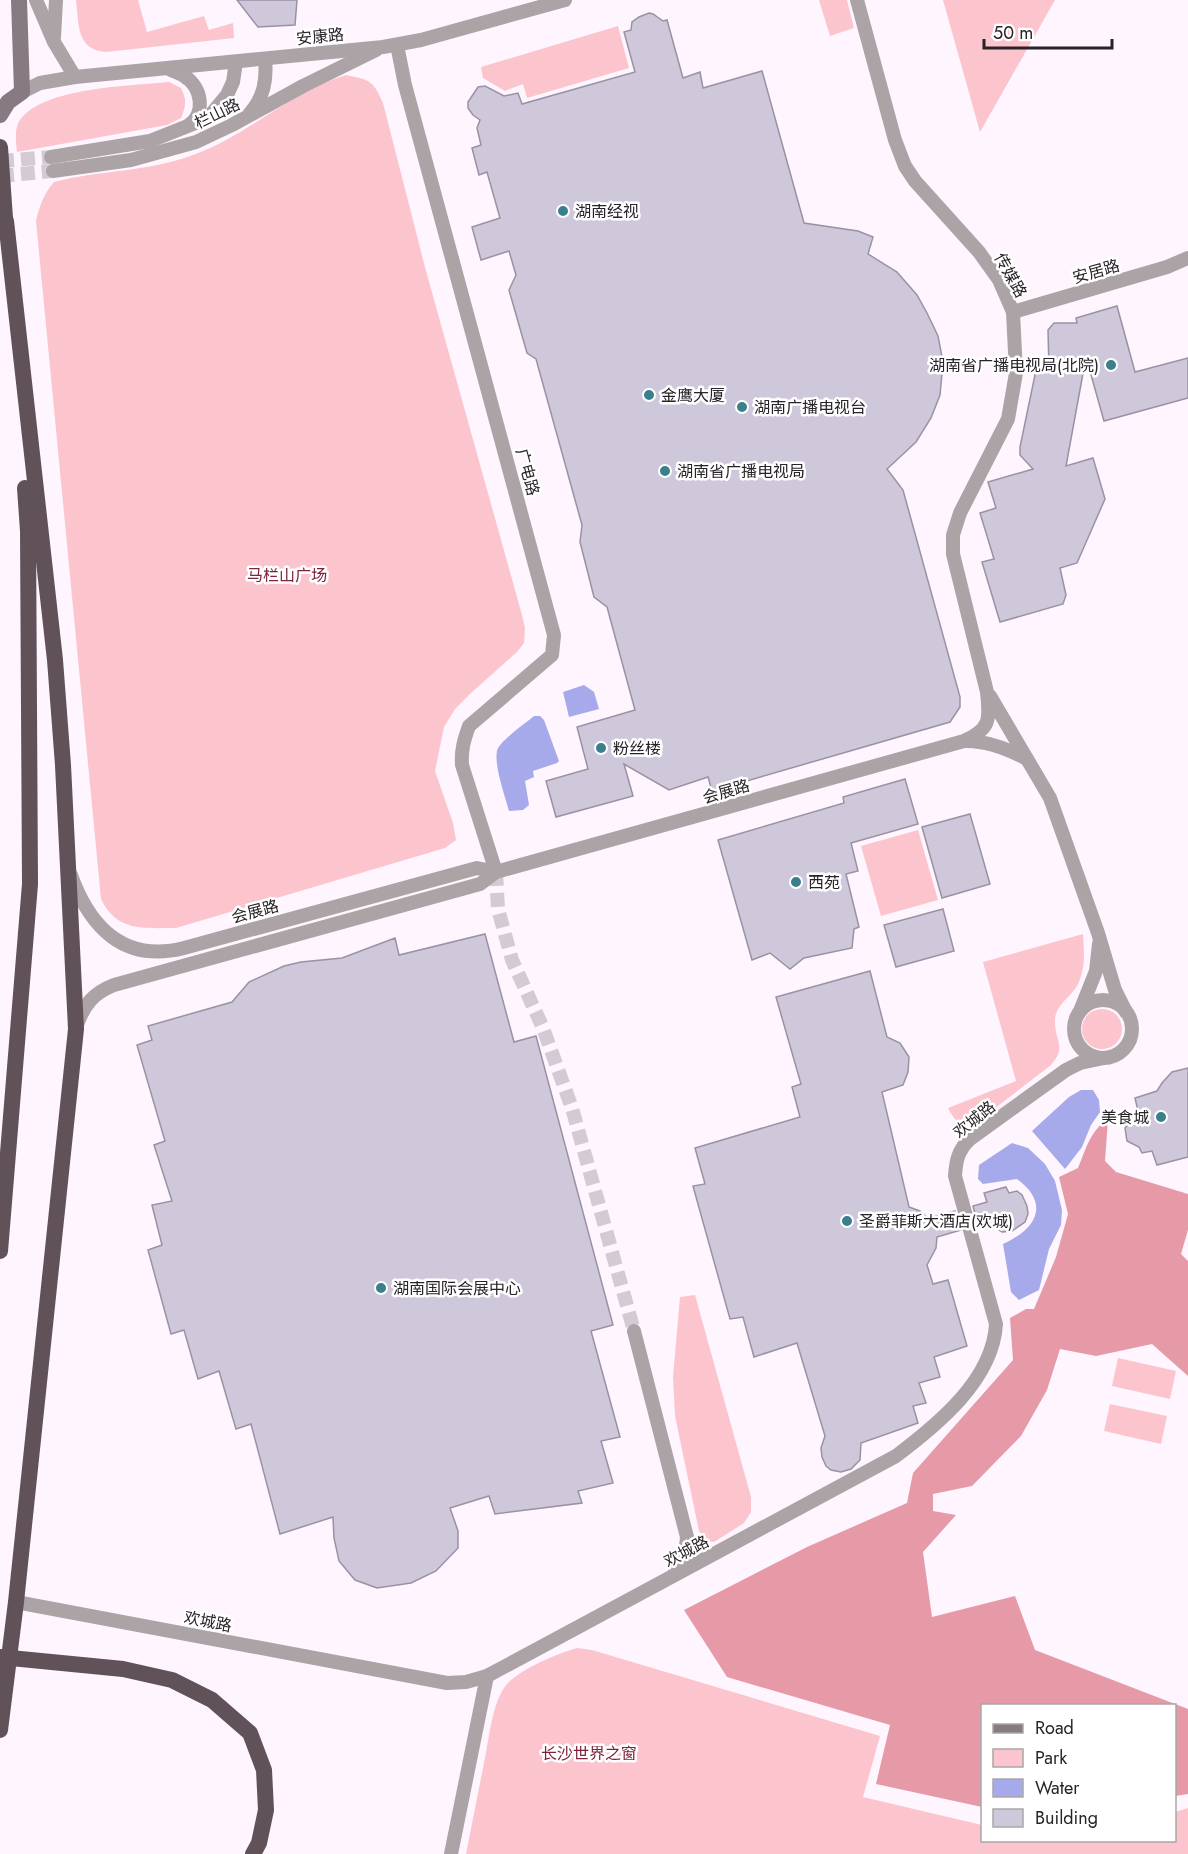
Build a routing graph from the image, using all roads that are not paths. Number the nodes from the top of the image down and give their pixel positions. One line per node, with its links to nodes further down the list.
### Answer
1 (19, 0): 13 (main road)
2 (36, 0): 6 (street)
3 (56, 0): 6 (street)
4 (565, 0): 7 (street, 安康路)
5 (857, 0): 20 (street, 传媒路)
6 (54, 42): 12 (street)
7 (397, 45): 8 (street, 安康路); 25 (street, 广电路)
8 (383, 47): 9 (street, 安康路); 15 (street, 栏山路)
9 (266, 59): 10 (street, 安康路); 15 (street)
10 (236, 62): 11 (street, 安康路); 16 (street, 栏山路)
11 (169, 69): 12 (street, 安康路); 16 (street)
12 (75, 77): 13 (street, 安康路)
13 (22, 92): 14 (main road)
14 (0, 115)
15 (247, 117): 16 (street, 栏山路)
16 (186, 127)
17 (0, 147): 18 (highway)
18 (6, 221): 24 (highway); 33 (highway)
19 (1188, 258): 20 (street, 安居路)
20 (1013, 312): 21 (street, 传媒路)
21 (987, 692): 22 (street); 23 (street)
22 (964, 741): 23 (street); 25 (street, 会展路)
23 (1027, 759): 26 (street)
24 (68, 859): 25 (street, 会展路); 29 (highway)
25 (496, 872): 29 (street, 会展路)
26 (1098, 933): 27 (street); 28 (street)
27 (1126, 1012): 28 (street); 31 (street)
28 (1077, 1017): 30 (street)
29 (76, 1029): 36 (highway)
30 (1074, 1032): 31 (street); 32 (street)
31 (1104, 1058): 32 (street, 欢城路)
32 (1066, 1070): 35 (street, 欢城路)
33 (0, 1251)
34 (634, 1331): 35 (street)
35 (672, 1576): 38 (street, 欢城路)
36 (16, 1602): 38 (street, 欢城路); 39 (highway)
37 (0, 1657): 40 (highway, bridge)
38 (487, 1676): 41 (street)
39 (0, 1730)
40 (253, 1854)
41 (451, 1854)

